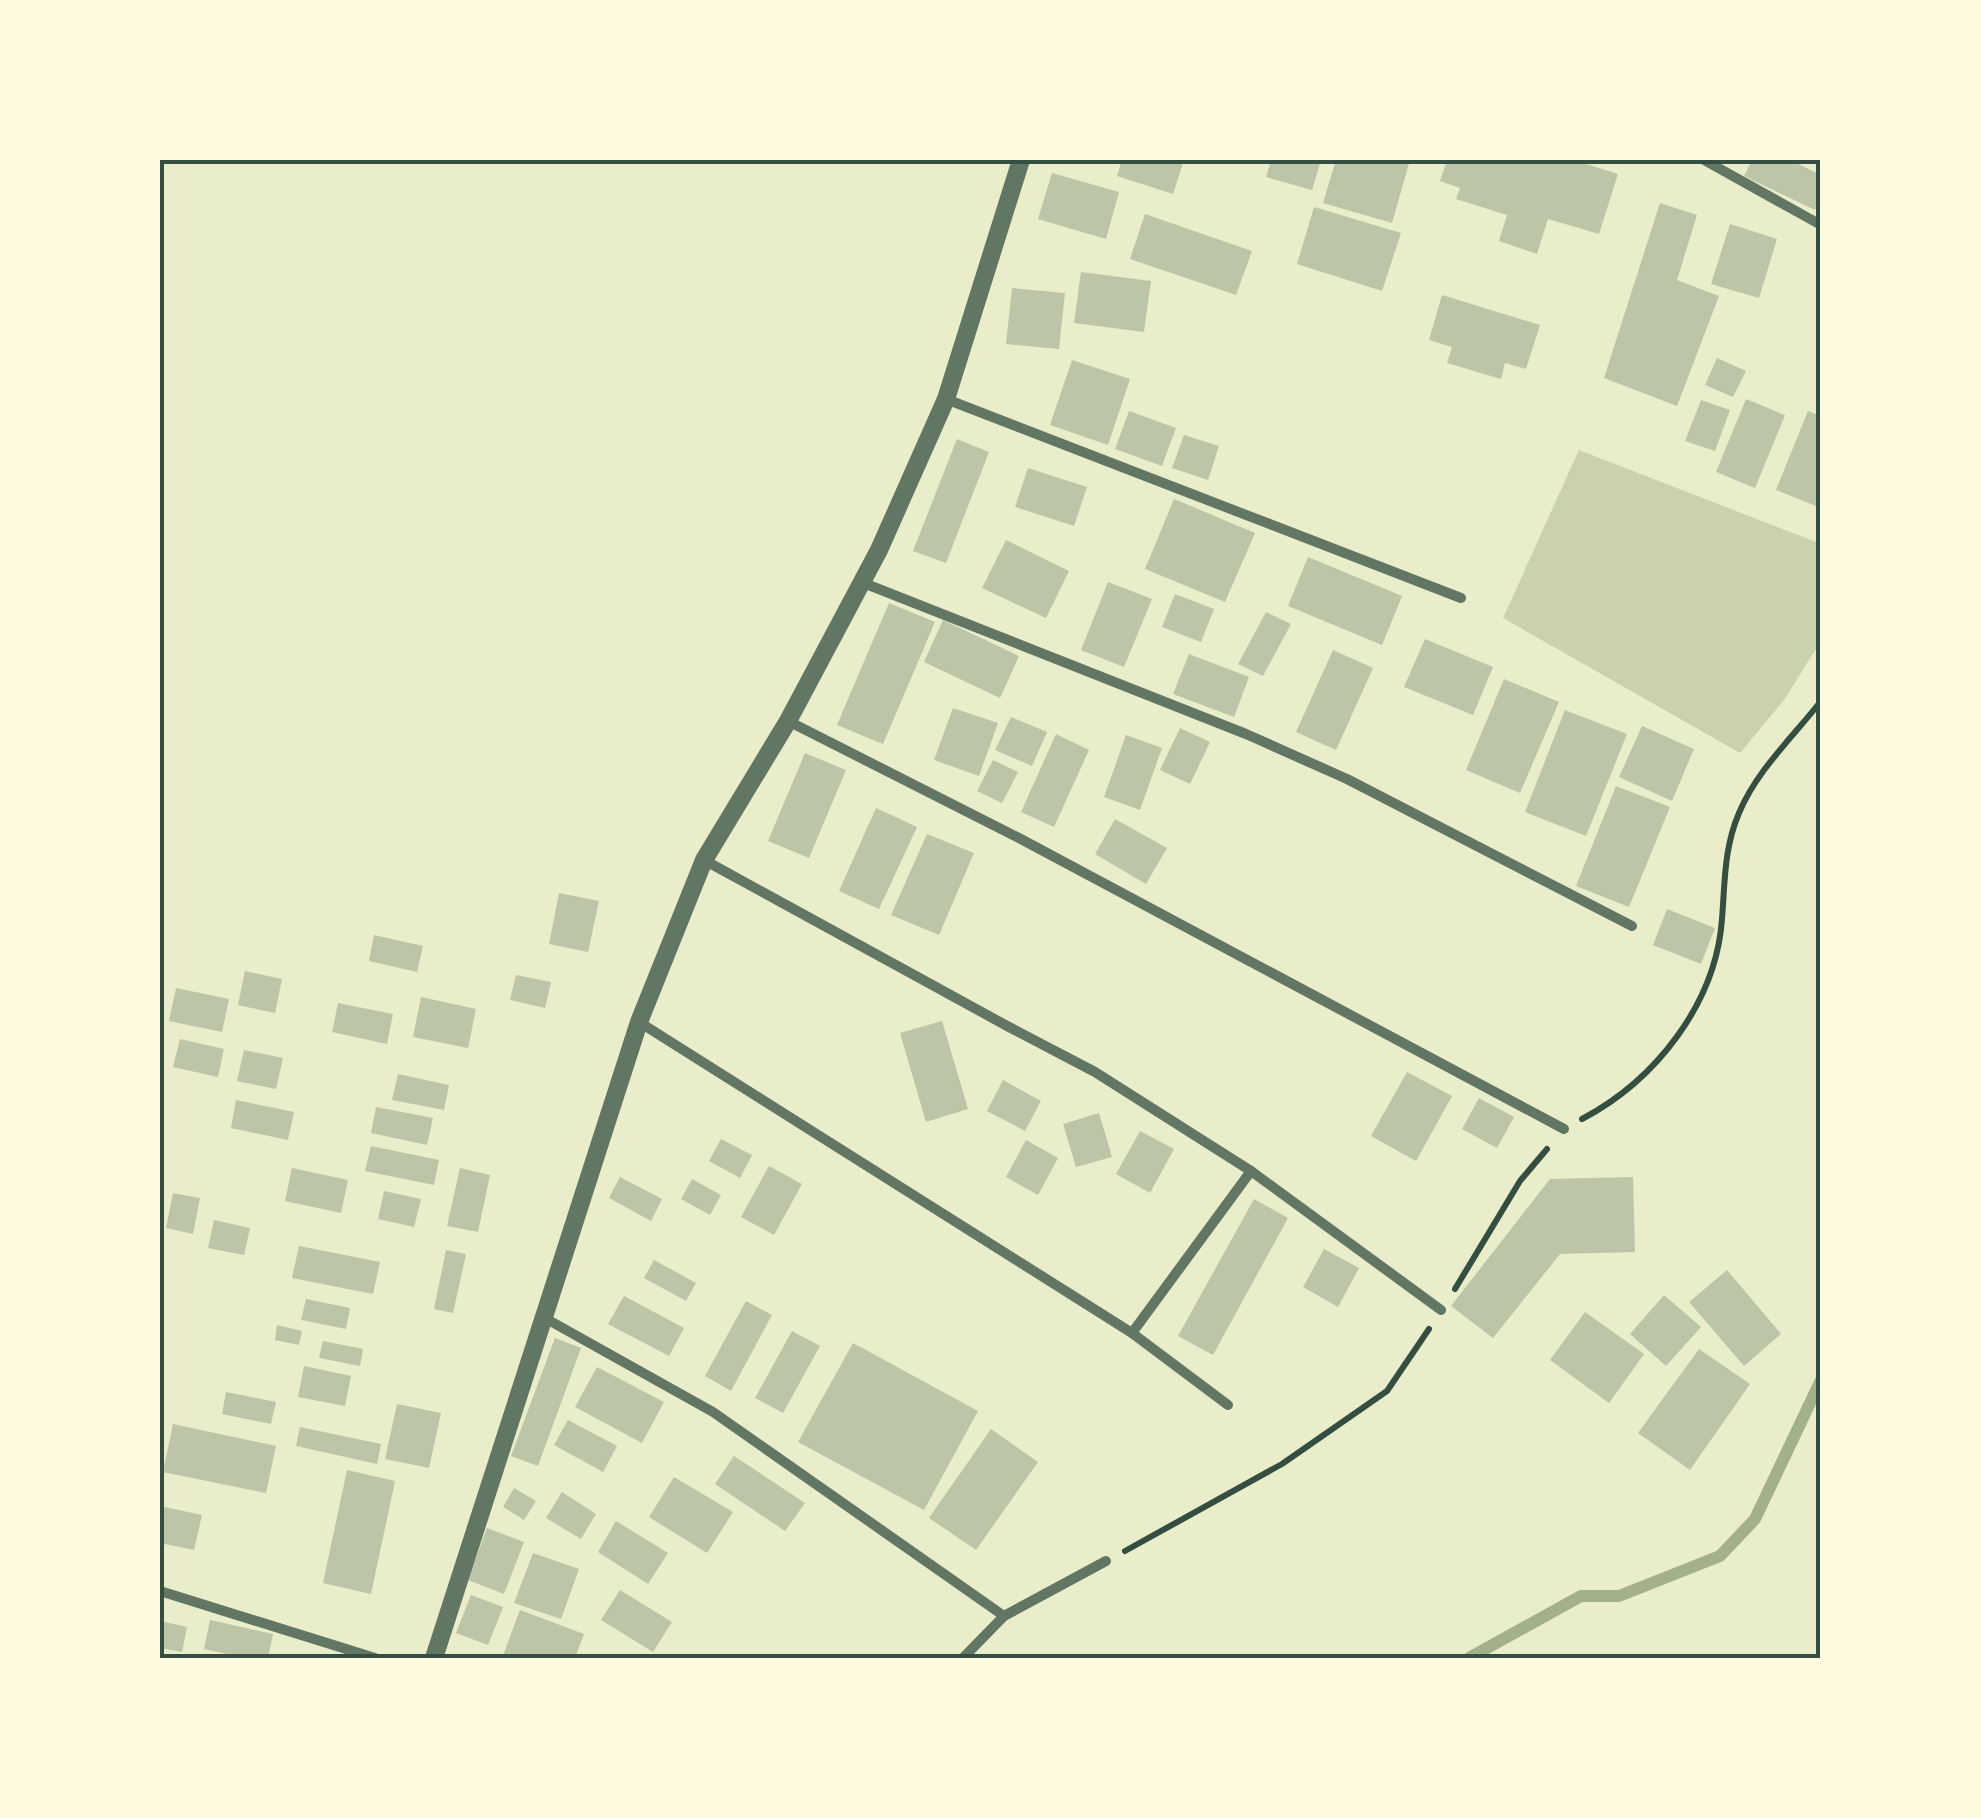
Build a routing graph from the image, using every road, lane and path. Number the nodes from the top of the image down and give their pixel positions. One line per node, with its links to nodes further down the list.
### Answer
1 (1021, 160): 4 (street)
2 (1704, 160): 3 (street)
3 (1821, 225)
4 (946, 399): 5 (street); 6 (street)
5 (861, 582): 8 (street); 10 (street)
6 (1461, 598)
7 (1821, 701): 12 (path)
8 (788, 721): 9 (street); 12 (street)
9 (704, 860): 11 (street); 13 (street)
10 (1632, 926)
11 (639, 1022): 15 (street); 16 (street)
12 (1564, 1129): 14 (path)
13 (1251, 1170): 14 (street); 16 (street)
14 (1441, 1310): 18 (path)
15 (542, 1316): 20 (street); 22 (street)
16 (1132, 1333): 17 (street)
17 (1228, 1405)
18 (1106, 1561): 20 (street)
19 (160, 1591): 21 (street)
20 (1004, 1616): 23 (street)
21 (375, 1658)
22 (434, 1658)
23 (964, 1658)

